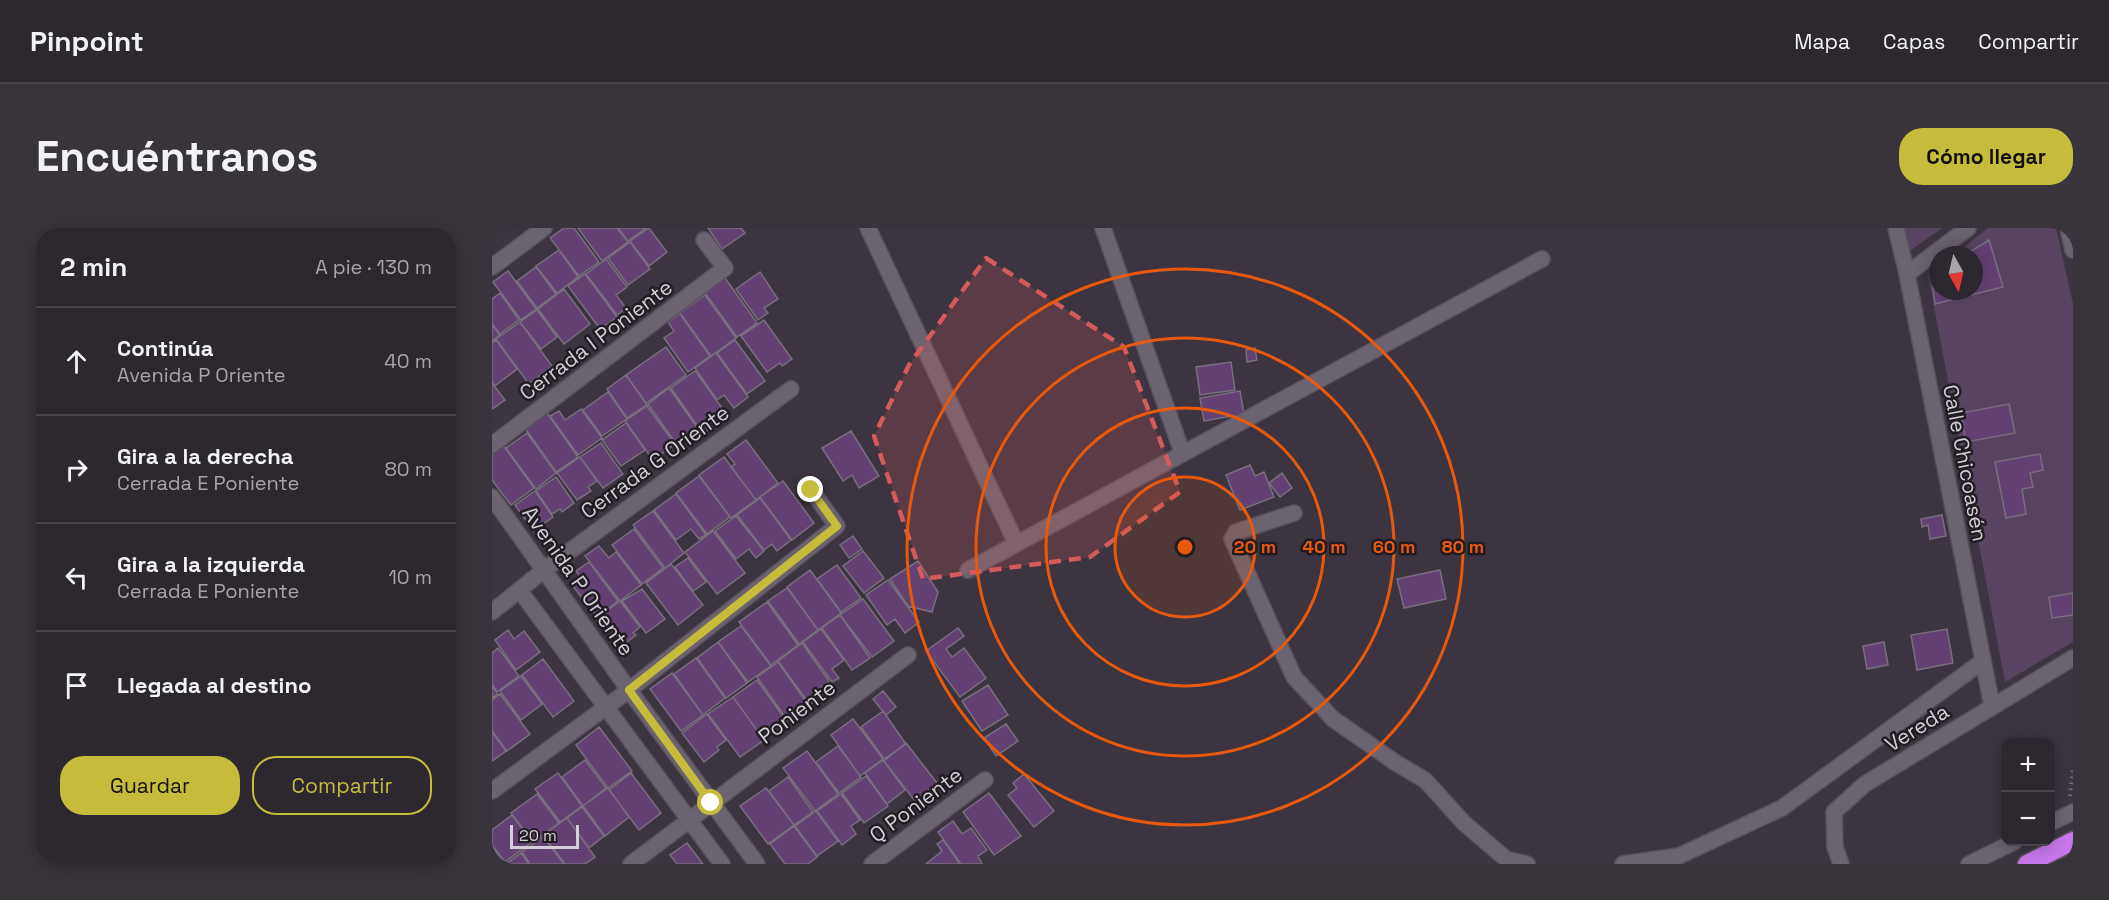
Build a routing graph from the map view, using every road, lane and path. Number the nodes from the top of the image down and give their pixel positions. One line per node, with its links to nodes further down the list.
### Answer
1 (544, 228): 10 (street)
2 (868, 228): 18 (street)
3 (1103, 228): 14 (street)
4 (1896, 228): 11 (street, Calle Chicoasén)
5 (1968, 228): 11 (street)
6 (2068, 228): 8 (street)
7 (704, 240): 13 (street, Cerrada I Poniente)
8 (2073, 250)
9 (1542, 259): 14 (street)
10 (492, 267)
11 (1907, 274): 25 (street, Calle Chicoasén)
12 (791, 389): 19 (street, Cerrada G Oriente)
13 (492, 445)
14 (1182, 452): 18 (street)
15 (811, 490): 26 (street)
16 (492, 498): 19 (street, Avenida P Oriente)
17 (1293, 513): 42 (street)
18 (1016, 543): 20 (street)
19 (544, 570): 21 (street, Cerrada G Oriente); 26 (street, Avenida P Oriente)
20 (968, 570)
21 (520, 591): 22 (street, Cerrada G Oriente); 28 (street)
22 (492, 612)
23 (908, 655): 32 (street, Poniente)
24 (2073, 658): 27 (street, Vereda)
25 (1983, 661): 27 (street, Calle Chicoasén); 43 (street)
26 (629, 690): 28 (street); 32 (street, Avenida P Oriente)
27 (1992, 706): 44 (street, Vereda)
28 (605, 707): 31 (street); 34 (street)
29 (2073, 767): 33 (path)
30 (985, 780): 41 (street, Q Poniente)
31 (492, 791)
32 (711, 803): 34 (street, Poniente); 40 (street, Avenida P Oriente)
33 (2070, 813): 35 (street)
34 (689, 820): 38 (street, Poniente); 39 (street)
35 (2055, 820)
36 (2073, 841): 46 (highway)
37 (2006, 846): 45 (street)
38 (631, 864)
39 (722, 864)
40 (756, 864)
41 (872, 864)
42 (1527, 864)
43 (1623, 864)
44 (1842, 864)
45 (1969, 864)
46 (2027, 864)

